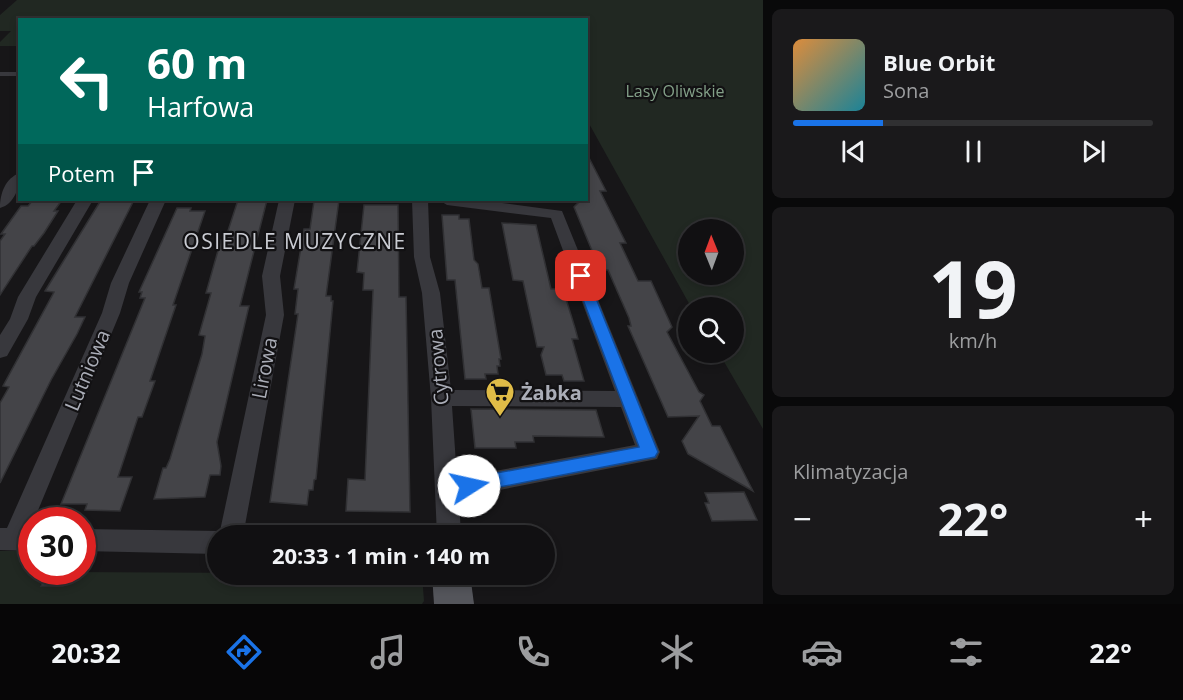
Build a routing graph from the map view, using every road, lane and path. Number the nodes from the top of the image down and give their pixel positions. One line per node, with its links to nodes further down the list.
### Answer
1 (0, 74): 2 (lane)
2 (18, 74)
3 (18, 180): 9 (street)
4 (84, 201): 10 (street)
5 (158, 201): 16 (street, Lutniowa)
6 (287, 201): 14 (street, Lirowa)
7 (420, 201): 11 (street, Cytrowa)
8 (455, 201): 12 (street)
9 (0, 203)
10 (0, 351)
11 (441, 398): 12 (street); 13 (street, Cytrowa)
12 (629, 399): 13 (street)
13 (447, 490): 15 (street, Cytrowa)
14 (233, 525)
15 (448, 525)
16 (15, 539)
17 (96, 540): 18 (street)
18 (207, 542)
19 (452, 585): 20 (main road)
20 (454, 604)

